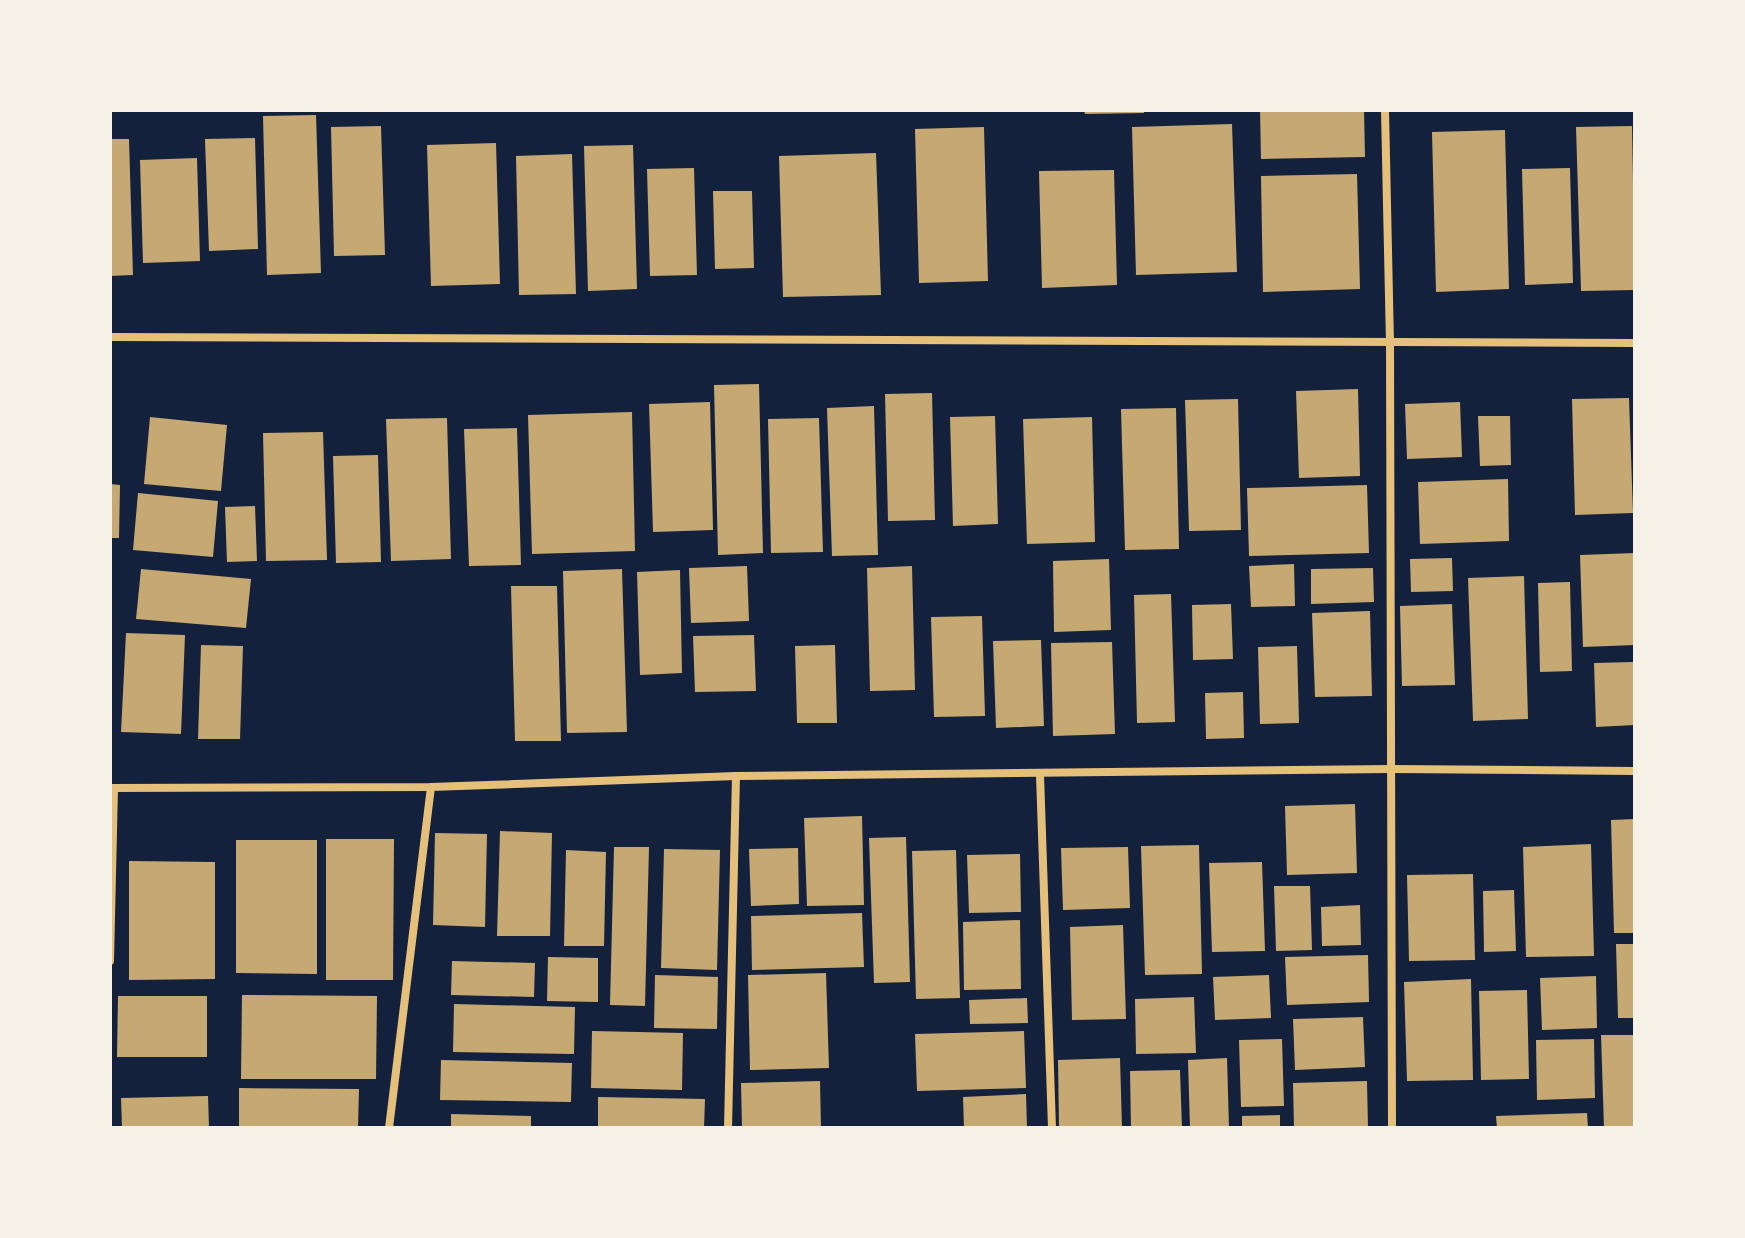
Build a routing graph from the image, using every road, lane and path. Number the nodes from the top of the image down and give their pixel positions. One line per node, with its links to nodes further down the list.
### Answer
1 (1385, 110): 4 (street)
2 (110, 337): 4 (street)
3 (1635, 343): 4 (street)
4 (1390, 344): 5 (street)
5 (1391, 769): 6 (street); 7 (street); 15 (street)
6 (1635, 771)
7 (1040, 775): 8 (street); 14 (street)
8 (736, 776): 9 (street); 13 (street)
9 (431, 787): 10 (street); 12 (street)
10 (112, 788): 11 (street)
11 (110, 961)
12 (389, 1128)
13 (728, 1128)
14 (1052, 1128)
15 (1392, 1128)

